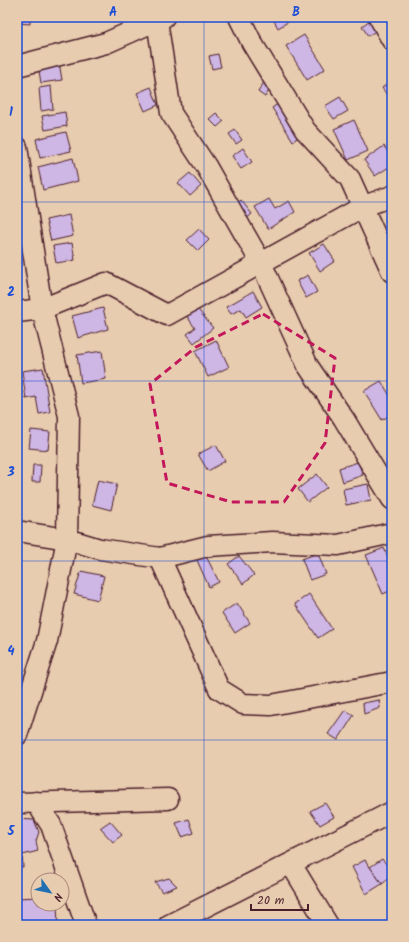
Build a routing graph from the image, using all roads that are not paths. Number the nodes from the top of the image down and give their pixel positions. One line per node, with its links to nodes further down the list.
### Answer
1 (239, 17): 8 (street)
2 (379, 17): 4 (street)
3 (161, 18): 5 (street); 9 (street)
4 (392, 40)
5 (17, 66)
6 (17, 147): 11 (street)
7 (392, 196): 8 (street)
8 (364, 206): 9 (street); 10 (street)
9 (261, 263): 11 (street); 13 (street)
10 (392, 272)
11 (42, 309): 12 (street); 16 (street)
12 (17, 312)
13 (392, 499)
14 (17, 531): 16 (street)
15 (392, 533): 17 (street)
16 (67, 539): 17 (street); 19 (street)
17 (160, 558): 18 (street)
18 (392, 682)
19 (17, 735)
20 (168, 799): 21 (street)
21 (26, 803): 24 (street)
22 (392, 812): 23 (street)
23 (291, 864): 25 (street); 26 (street)
24 (86, 925)
25 (169, 925)
26 (328, 925)

